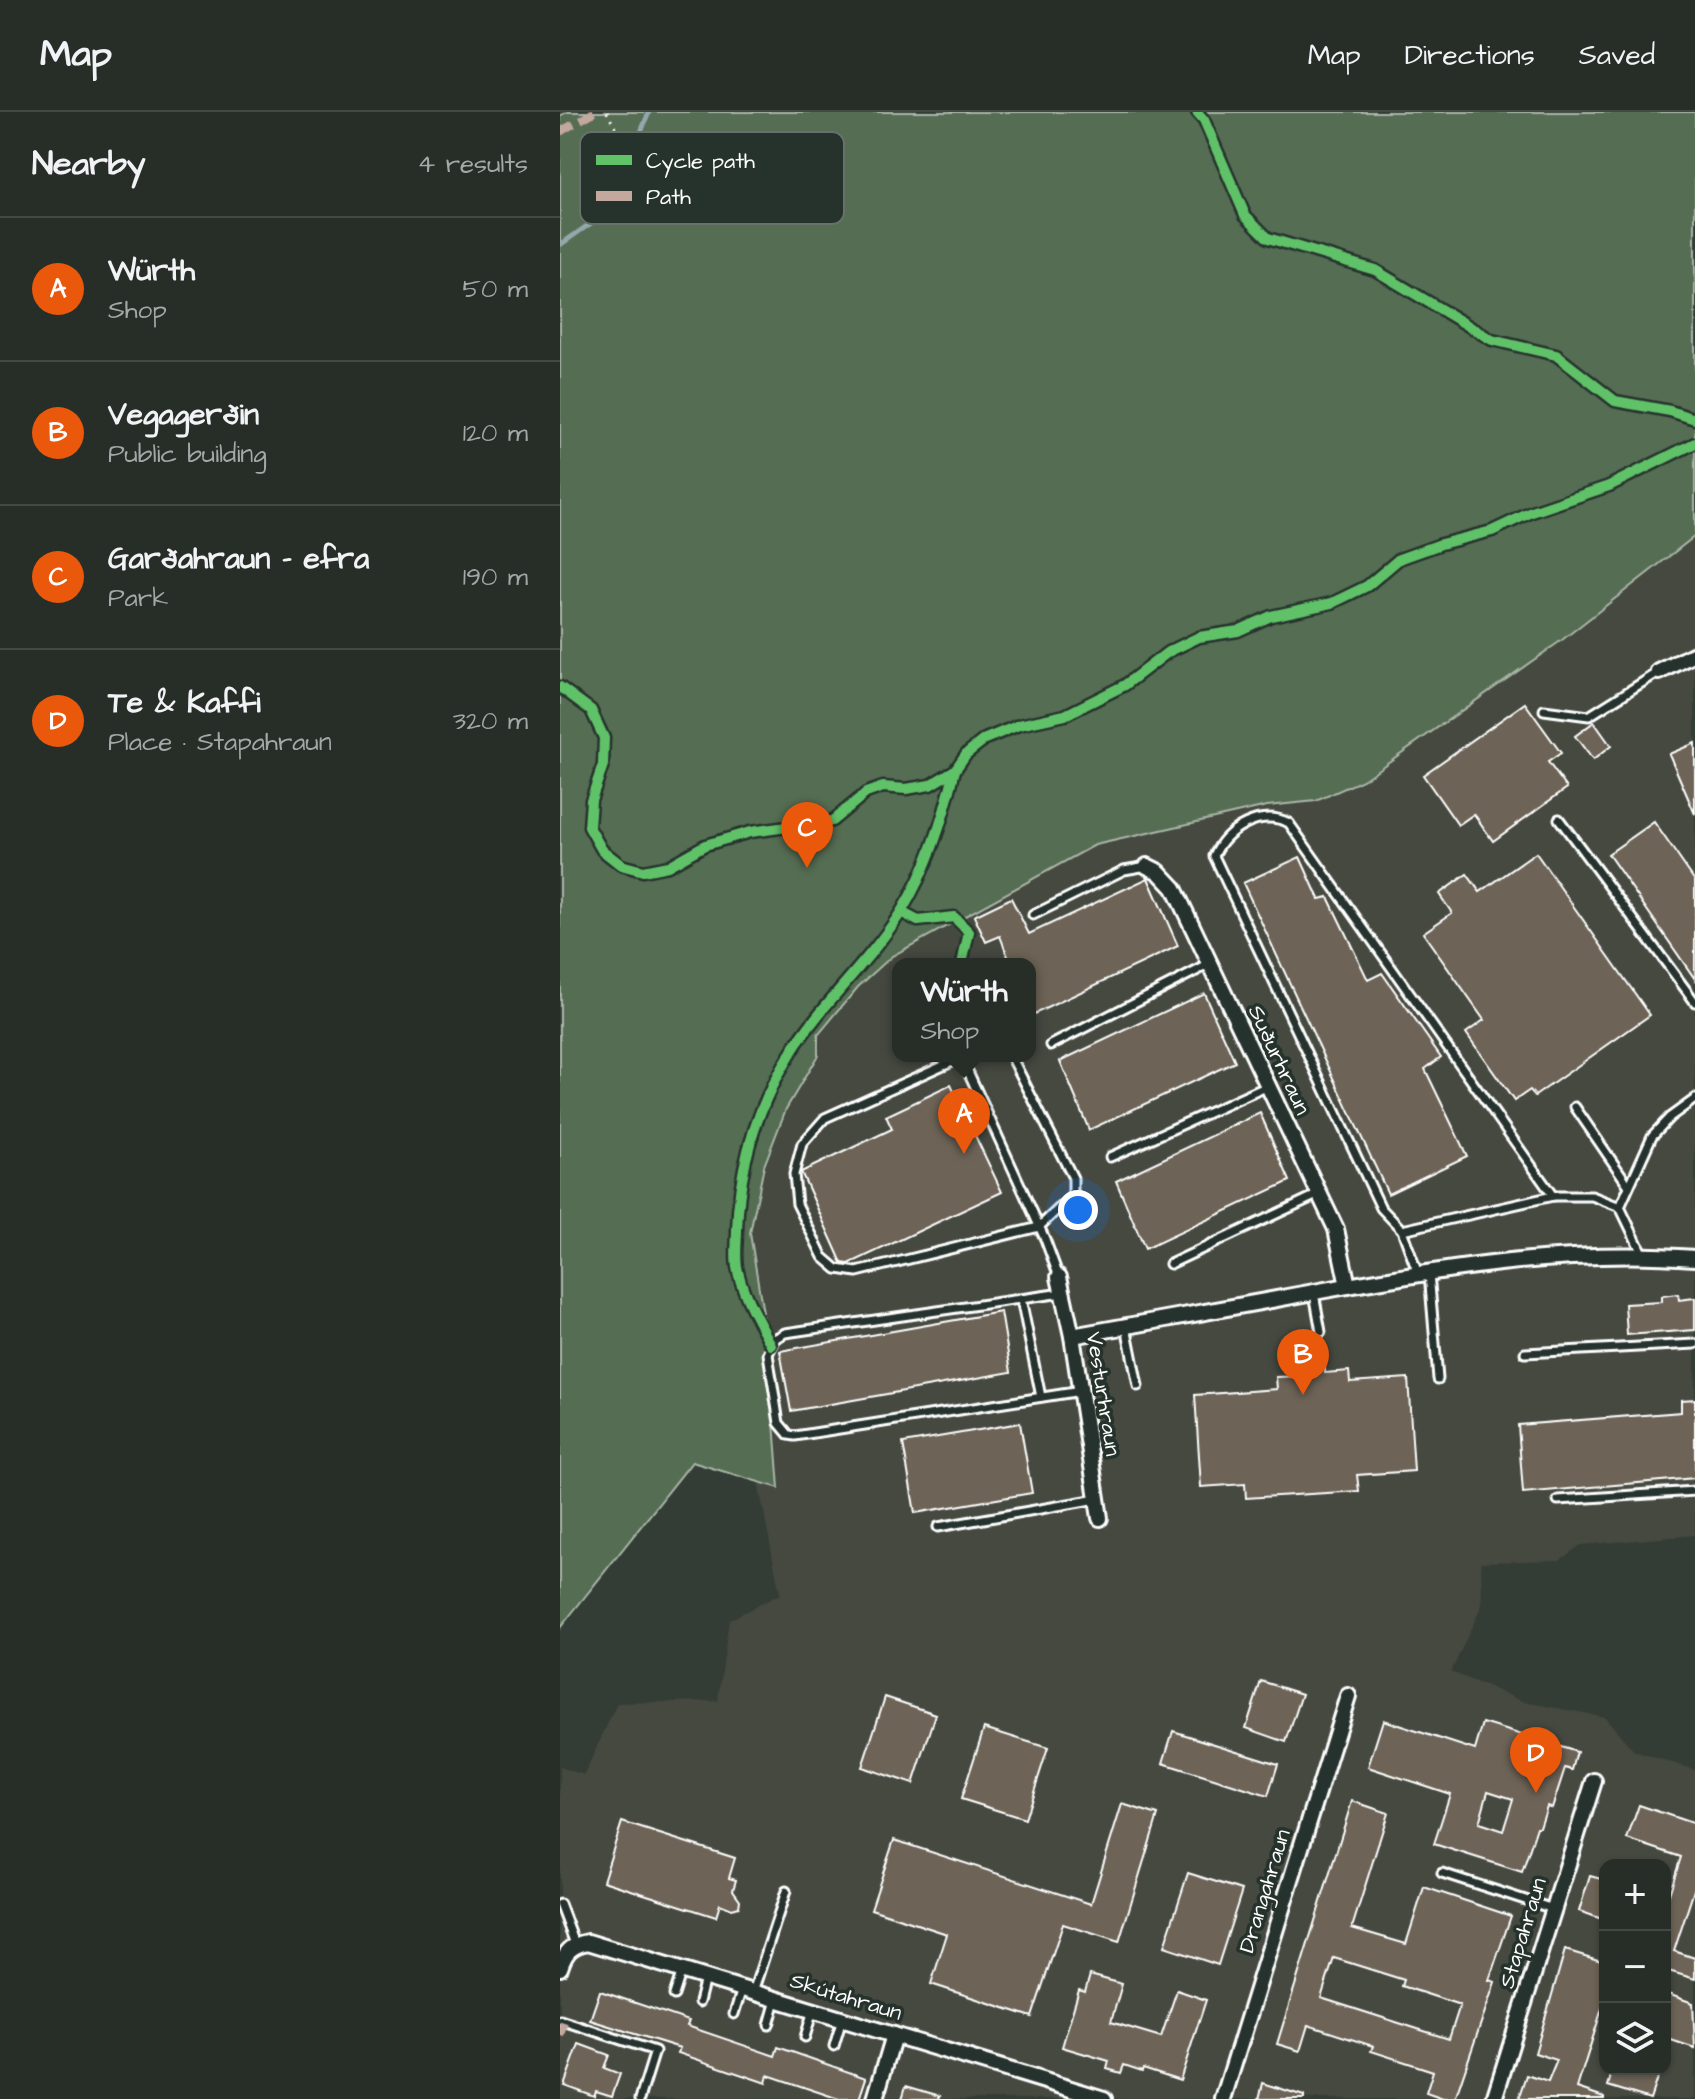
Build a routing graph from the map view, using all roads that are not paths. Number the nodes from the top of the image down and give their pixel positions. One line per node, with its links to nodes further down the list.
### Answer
1 (1695, 654): 2 (street)
2 (1659, 672): 3 (lane)
3 (1544, 710)
4 (1559, 819): 8 (lane)
5 (1147, 866): 6 (lane); 7 (street, Suðurhraun)
6 (1033, 915)
7 (1210, 964): 9 (lane); 13 (street, Suðurhraun)
8 (1695, 1002)
9 (1051, 1045)
10 (948, 1062): 21 (lane)
11 (964, 1062): 21 (lane)
12 (1014, 1062): 21 (lane)
13 (1268, 1086): 16 (lane); 18 (street, Suðurhraun)
14 (1695, 1099): 17 (lane)
15 (1575, 1107): 17 (lane)
16 (1110, 1157)
17 (1629, 1186): 20 (lane)
18 (1319, 1194): 25 (lane); 28 (street, Suðurhraun)
19 (1553, 1196): 20 (lane); 22 (lane); 22 (lane)
20 (1620, 1207): 23 (lane)
21 (1039, 1227): 27 (lane)
22 (1402, 1230): 26 (lane)
23 (1643, 1255): 24 (street); 26 (street)
24 (1695, 1258)
25 (1170, 1264)
26 (1424, 1273): 28 (street); 37 (lane)
27 (1059, 1277): 29 (street, Vesturhraun)
28 (1348, 1286): 30 (street)
29 (1062, 1293): 31 (lane); 34 (street, Vesturhraun)
30 (1314, 1293): 32 (street); 33 (lane)
31 (1021, 1299): 40 (lane); 40 (lane)
32 (1126, 1326): 34 (street); 38 (lane)
33 (1321, 1332)
34 (1072, 1336): 39 (street, Vesturhraun)
35 (1695, 1344): 36 (lane)
36 (1525, 1353)
37 (1438, 1379)
38 (1138, 1386)
39 (1081, 1391): 40 (lane); 42 (street, Vesturhraun)
40 (1041, 1397)
41 (1695, 1491): 43 (lane)
42 (1097, 1499): 44 (street, Vesturhraun); 45 (lane)
43 (1558, 1500)
44 (1100, 1518)
45 (938, 1527)
46 (1348, 1696): 71 (street, Drangahraun)
47 (1594, 1781): 51 (street, Stapahraun)
48 (1442, 1873): 51 (lane)
49 (786, 1891): 56 (lane)
50 (560, 1904): 52 (lane)
51 (1553, 1909): 72 (street, Stapahraun)
52 (575, 1944): 53 (street); 54 (street, Skútahraun)
53 (560, 1968)
54 (682, 1970): 55 (street, Skútahraun); 57 (lane)
55 (705, 1977): 56 (street, Skútahraun); 59 (lane)
56 (748, 1990): 58 (street, Skútahraun); 61 (lane)
57 (674, 1995)
58 (777, 1999): 60 (street, Skútahraun); 64 (lane)
59 (699, 2002)
60 (813, 2010): 62 (street, Skútahraun); 66 (lane)
61 (734, 2014)
62 (842, 2019): 65 (street, Skútahraun); 67 (lane)
63 (560, 2020): 68 (lane)
64 (769, 2025)
65 (894, 2035): 69 (street); 70 (street, Skútahraun)
66 (805, 2037)
67 (834, 2046)
68 (640, 2099)
69 (875, 2099)
70 (1104, 2099)
71 (1223, 2099)
72 (1494, 2099)

